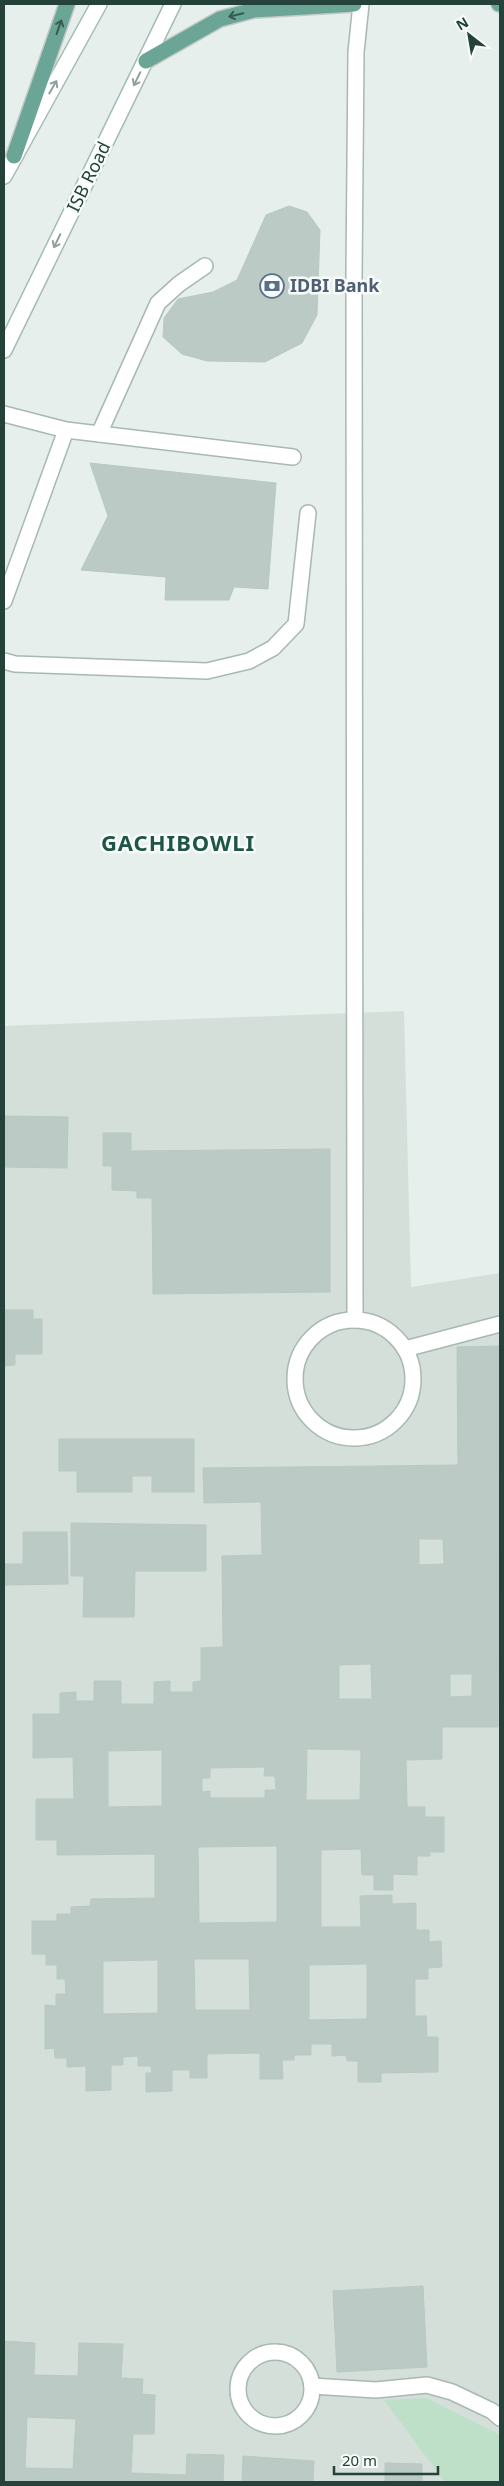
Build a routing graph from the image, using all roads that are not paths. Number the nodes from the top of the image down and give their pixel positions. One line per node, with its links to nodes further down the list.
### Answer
1 (67, 4): 7 (main road, one-way to 1)
2 (99, 4): 7 (main road, one-way to 2)
3 (173, 4): 6 (main road, ISB Road)
4 (354, 4): 6 (main road, one-way to 6)
5 (361, 4): 18 (main road)
6 (146, 61): 10 (main road, ISB Road, one-way to 10)
7 (14, 156): 8 (main road)
8 (4, 176)
9 (205, 266): 13 (main road)
10 (4, 350)
11 (4, 414): 12 (main road)
12 (66, 430): 13 (main road); 16 (main road)
13 (99, 434): 14 (main road)
14 (293, 457)
15 (308, 513): 17 (main road)
16 (4, 601)
17 (4, 662)
18 (355, 1320): 20 (main road); 20 (main road)
19 (500, 1324): 20 (main road)
20 (405, 1349)
21 (312, 2386): 21 (main road); 22 (main road)
22 (500, 2418)

